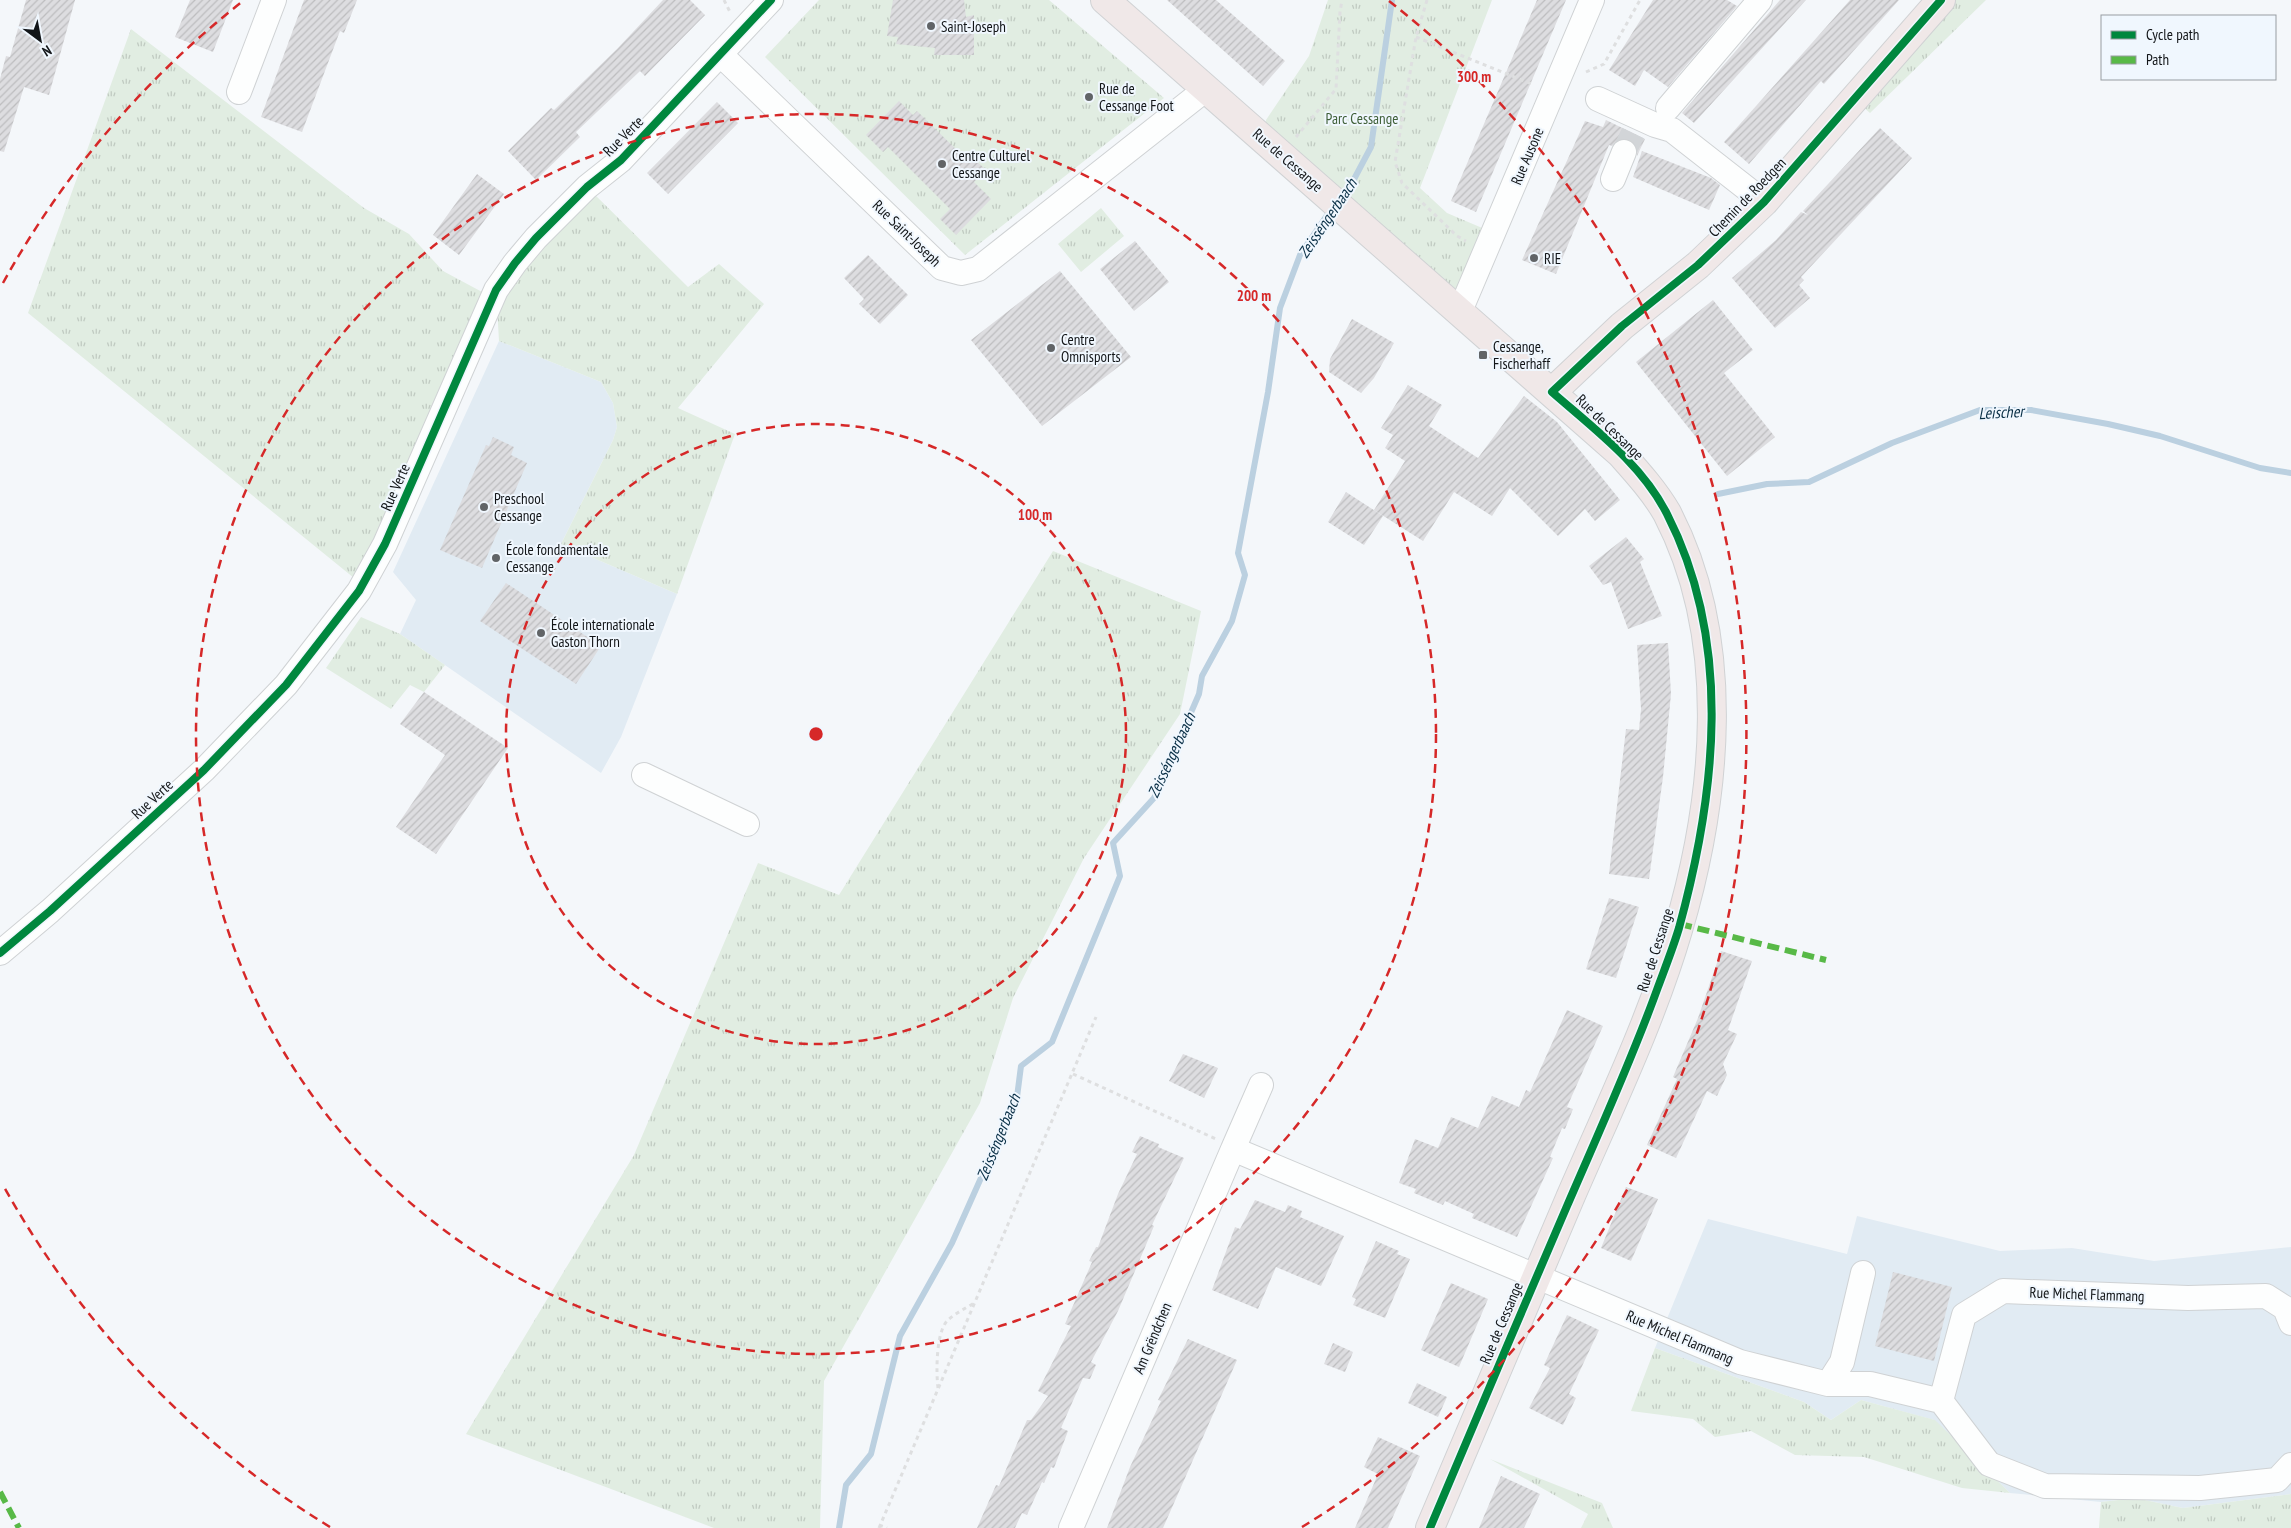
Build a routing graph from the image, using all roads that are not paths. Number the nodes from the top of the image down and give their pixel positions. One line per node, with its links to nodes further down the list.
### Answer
1 (274, 0): 9 (street)
2 (771, 0): 7 (street, Rue Verte)
3 (1105, 0): 8 (main road, Rue de Cessange)
4 (1592, 0): 15 (street, Rue Ausone)
5 (1760, 0): 11 (street)
6 (1941, 0): 14 (main road, Chemin de Roedgen)
7 (720, 54): 8 (street, Rue Saint-Joseph); 19 (street, Rue Verte)
8 (1206, 89): 15 (main road, Rue de Cessange)
9 (239, 92)
10 (1598, 99): 12 (street)
11 (1668, 108)
12 (1632, 135): 13 (street); 14 (street)
13 (1613, 178)
14 (1764, 202): 16 (main road, Chemin de Roedgen)
15 (1460, 311): 16 (main road, Rue de Cessange)
16 (1552, 392): 23 (main road, Rue de Cessange)
17 (644, 775): 18 (street)
18 (747, 824)
19 (0, 953)
20 (1261, 1085): 21 (street, Am Grëndchen)
21 (1233, 1149): 23 (street); 28 (street, Am Grëndchen)
22 (1863, 1273): 25 (street)
23 (1536, 1276): 25 (street, Rue Michel Flammang); 29 (main road, Rue de Cessange)
24 (2291, 1323): 26 (street, Rue Michel Flammang)
25 (1828, 1384): 26 (street, Rue Michel Flammang)
26 (1941, 1401): 27 (street)
27 (2291, 1465)
28 (1071, 1528)
29 (1430, 1528)

